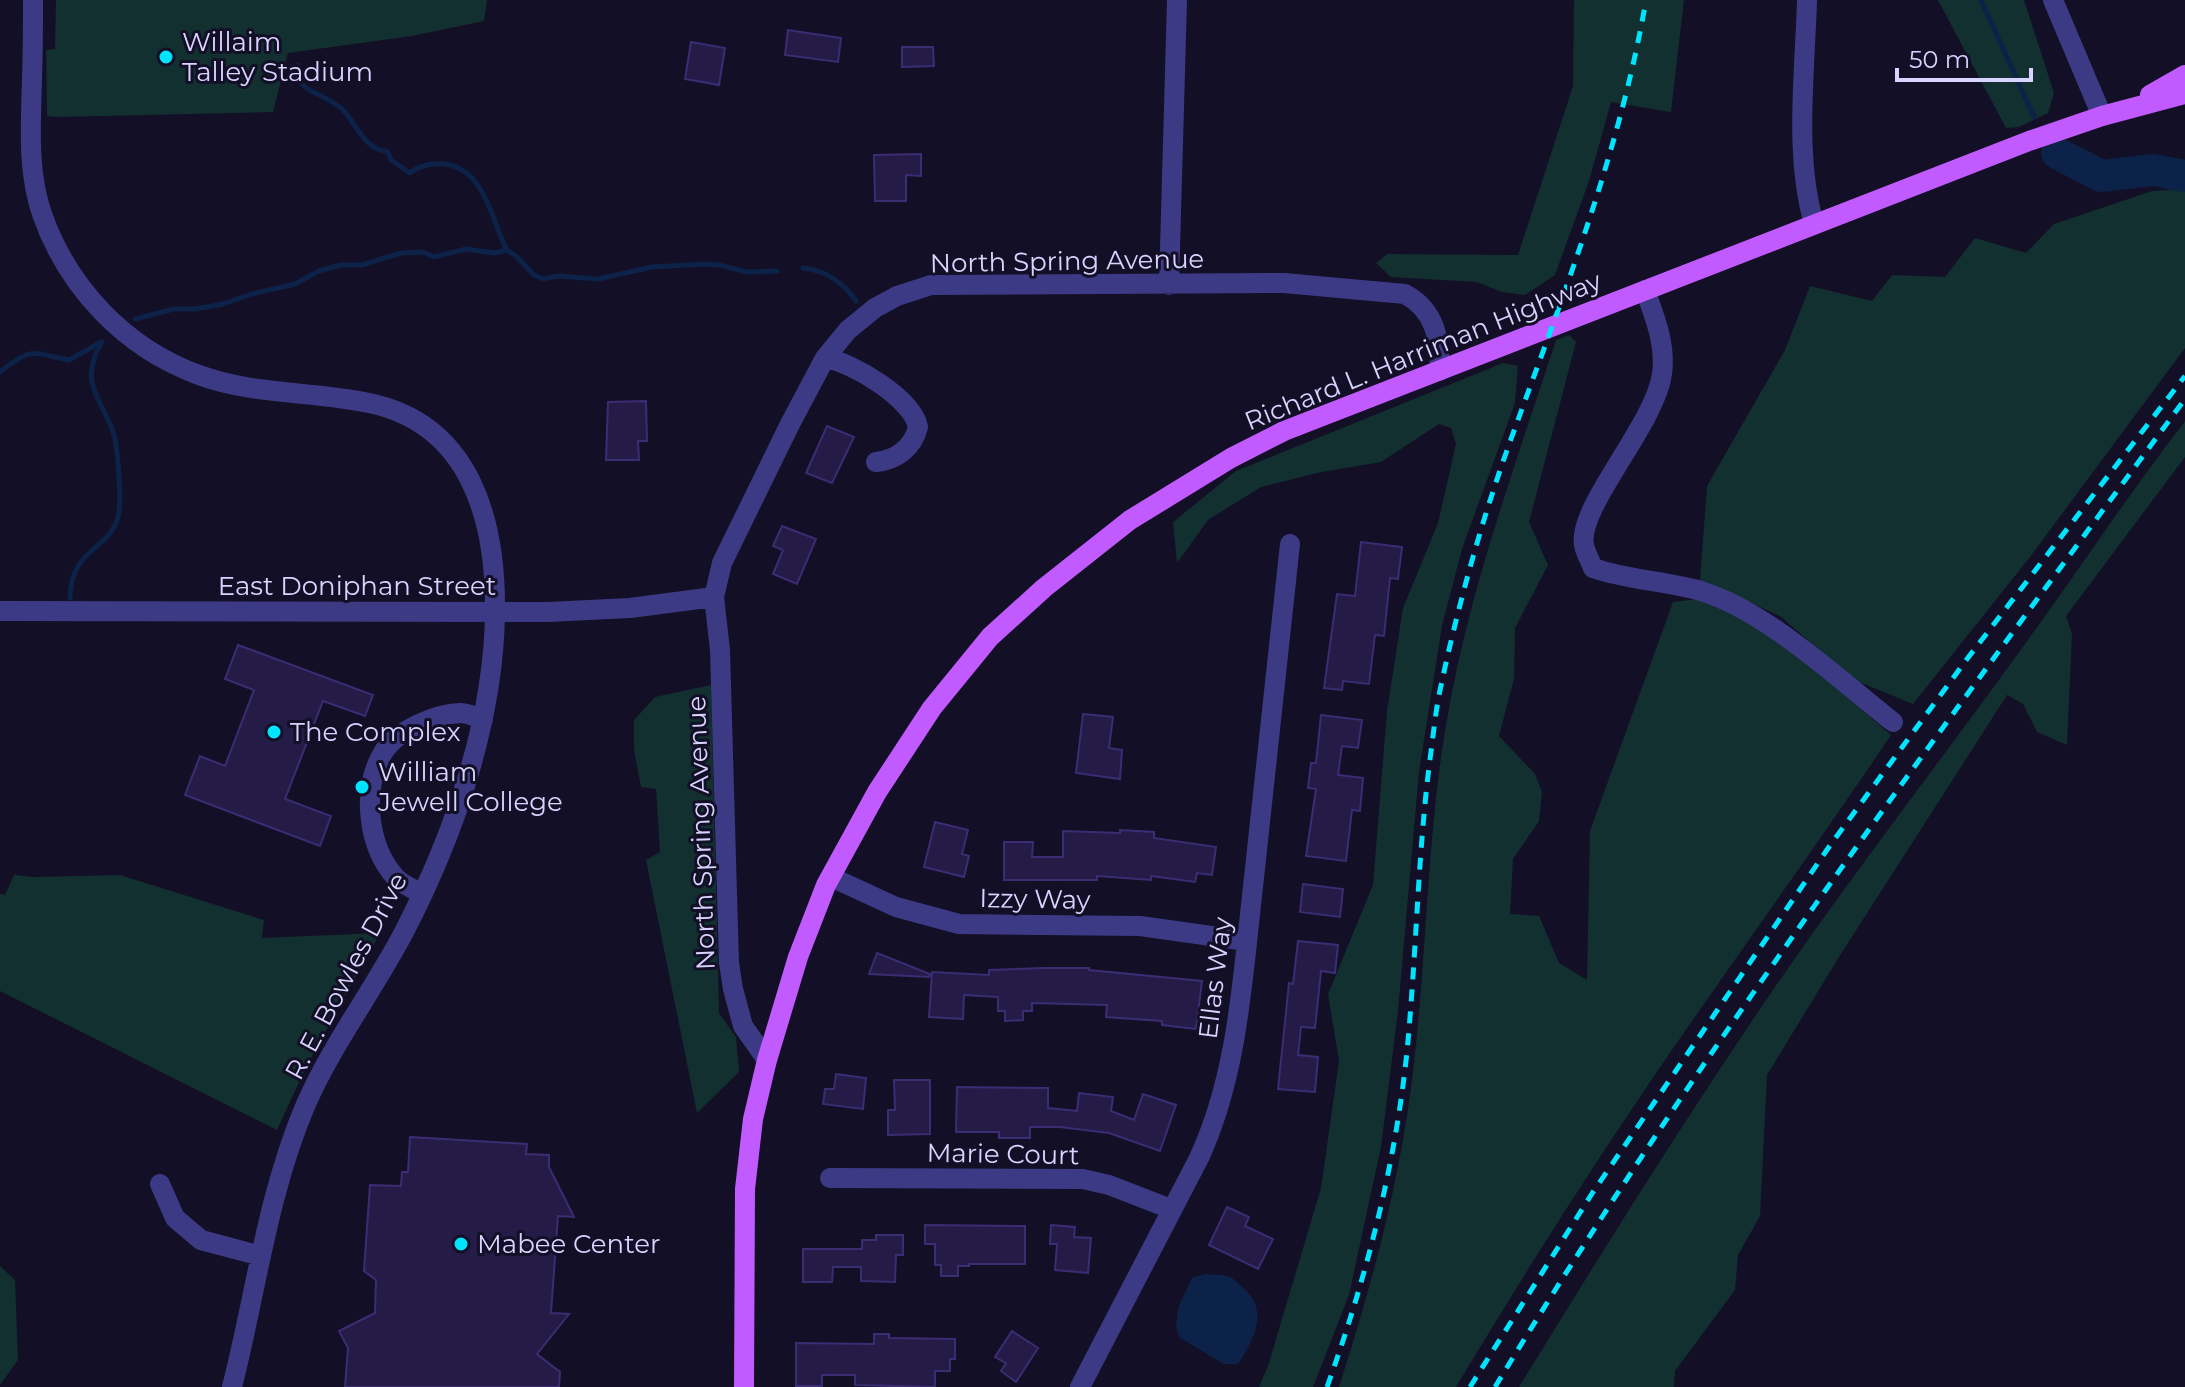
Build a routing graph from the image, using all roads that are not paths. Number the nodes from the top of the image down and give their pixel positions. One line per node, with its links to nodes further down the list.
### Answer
1 (33, 0): 18 (street, R. E. Bowles Drive)
2 (1177, 0): 10 (street)
3 (1807, 0): 9 (street)
4 (2053, 0): 8 (street)
5 (2185, 75): 7 (main road)
6 (2185, 94): 7 (main road, Richard L. Harriman Highway)
7 (2126, 109): 8 (main road, Richard L. Harriman Highway)
8 (2102, 116): 9 (main road, Richard L. Harriman Highway)
9 (1814, 224): 11 (main road, Richard L. Harriman Highway)
10 (1169, 285): 12 (street, North Spring Avenue); 13 (street, North Spring Avenue)
11 (1645, 290): 13 (main road, Richard L. Harriman Highway); 20 (street)
12 (825, 358): 14 (street); 16 (street, North Spring Avenue)
13 (1440, 371): 21 (main road, Richard L. Harriman Highway)
14 (876, 462)
15 (1290, 544): 23 (street, Ellas Way)
16 (714, 597): 18 (street, East Doniphan Street); 24 (street, North Spring Avenue)
17 (0, 611): 18 (street, East Doniphan Street)
18 (495, 612): 19 (street, R. E. Bowles Drive)
19 (483, 719): 22 (street, R. E. Bowles Drive); 22 (street)
20 (1893, 722)
21 (831, 877): 23 (street, Izzy Way); 24 (main road, Richard L. Harriman Highway)
22 (422, 894): 28 (street, R. E. Bowles Drive)
23 (1247, 941): 27 (street, Ellas Way)
24 (767, 1060): 30 (main road, Richard L. Harriman Highway)
25 (830, 1178): 27 (street, Marie Court)
26 (160, 1184): 28 (street)
27 (1171, 1209): 31 (street, Ellas Way)
28 (261, 1256): 29 (street, R. E. Bowles Drive)
29 (232, 1387)
30 (744, 1387)
31 (1080, 1387)

